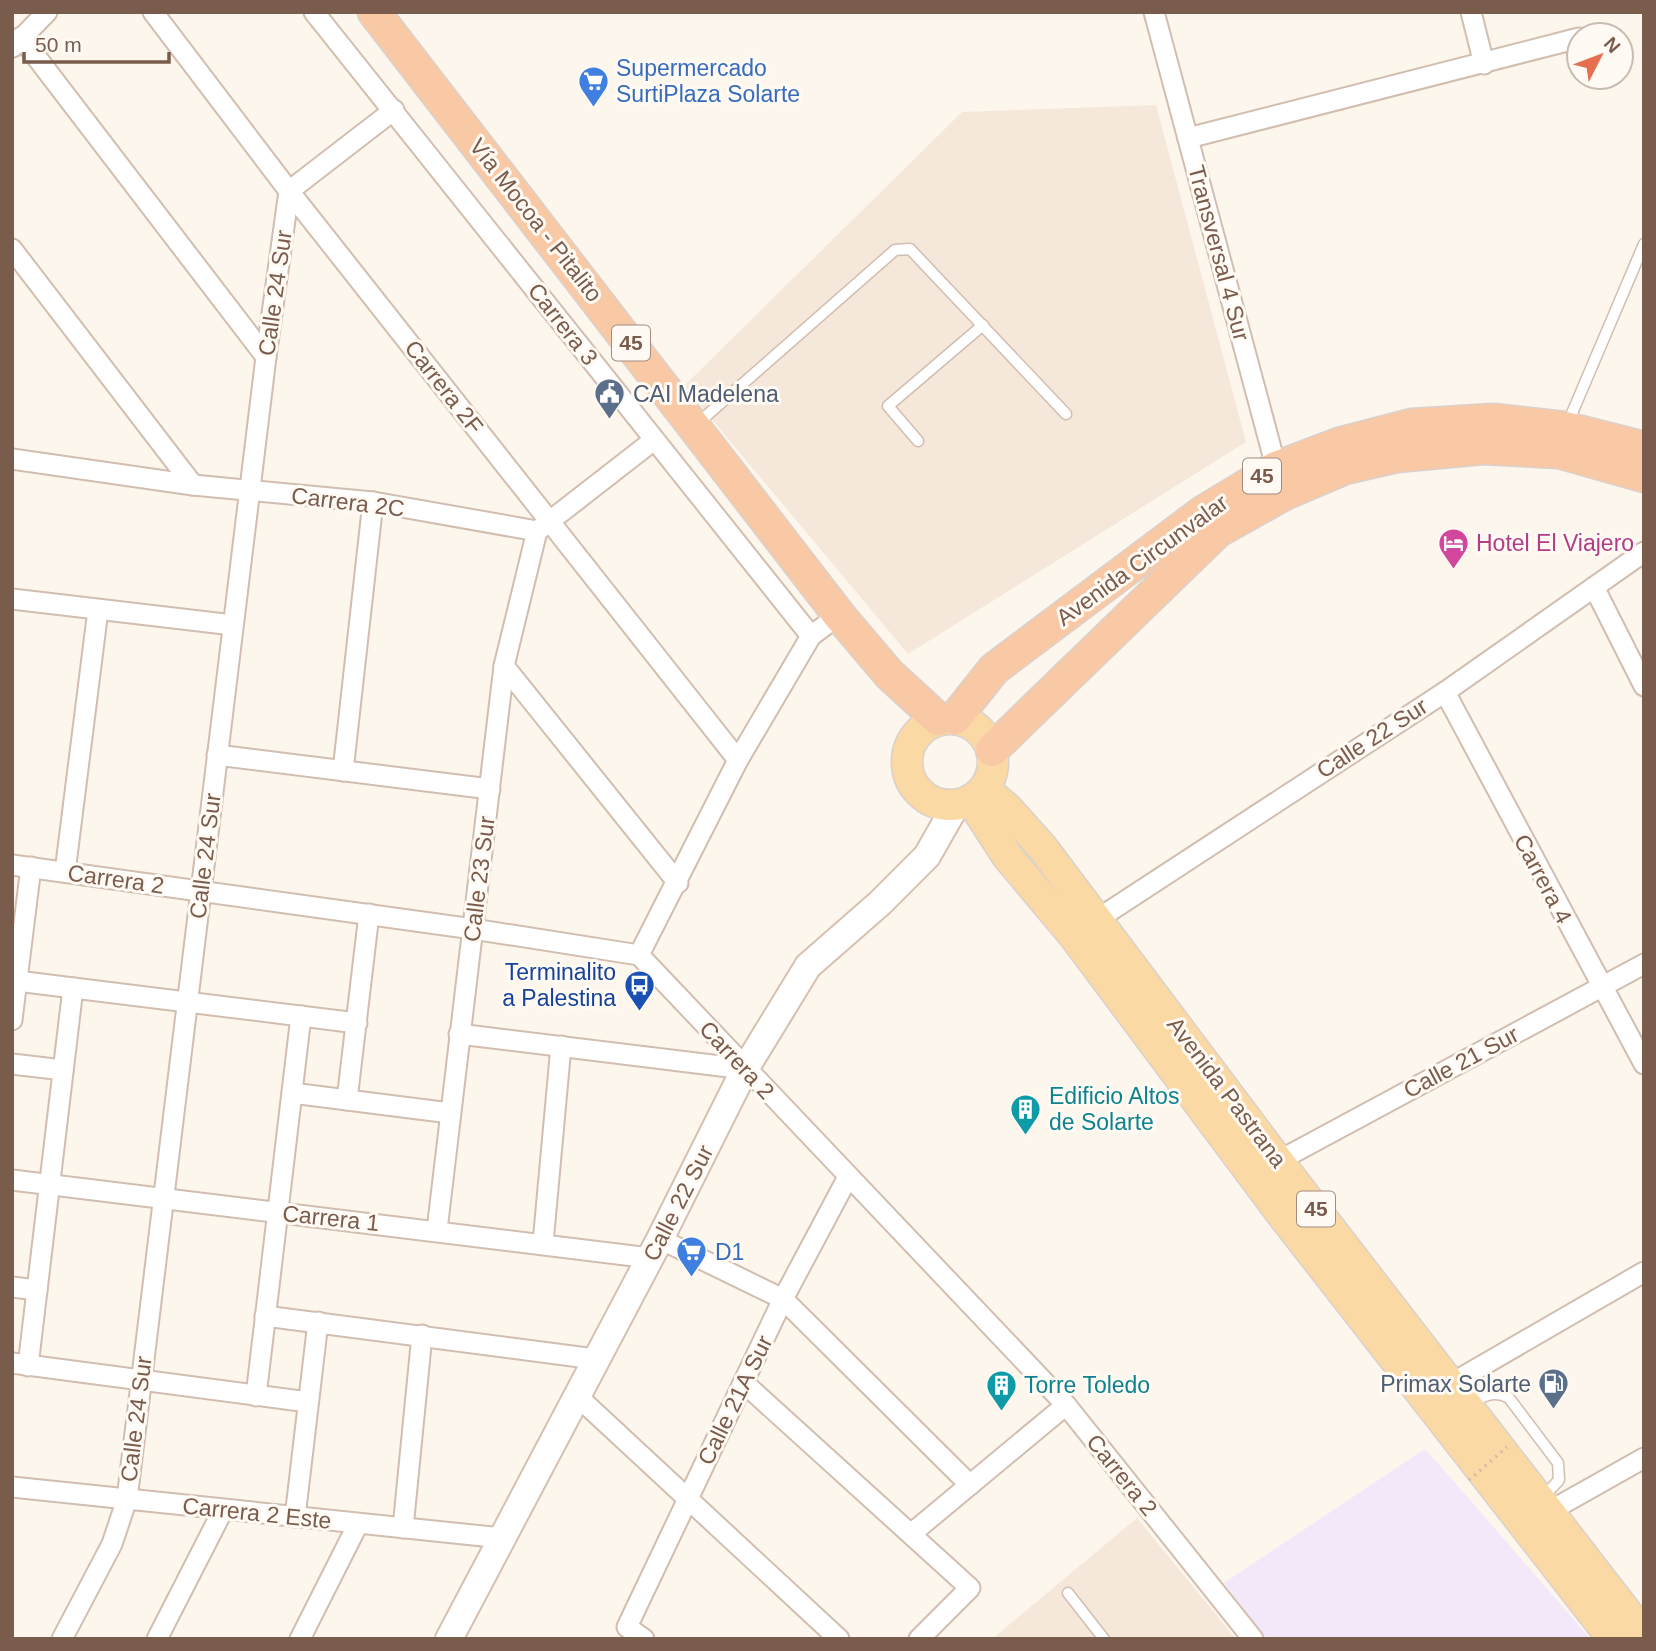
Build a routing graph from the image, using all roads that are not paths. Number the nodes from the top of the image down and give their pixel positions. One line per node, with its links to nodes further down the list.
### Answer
1 (47, 12): 7 (street)
2 (153, 12): 12 (street, Carrera 2F)
3 (314, 12): 10 (street, Carrera 3)
4 (374, 12): 18 (highway, Vía Mocoa - Pitalito / 45)
5 (1471, 12): 9 (street)
6 (1155, 13): 11 (street, Transversal 4 Sur)
7 (17, 42): 16 (street)
8 (1565, 42): 9 (street)
9 (1484, 64): 11 (street)
10 (394, 110): 12 (street); 20 (street, Carrera 3)
11 (1188, 138): 25 (street, Transversal 4 Sur)
12 (289, 191): 16 (street, Calle 24 Sur); 29 (street, Carrera 2F)
13 (1644, 244): 19 (lane)
14 (14, 256): 26 (street)
15 (983, 325): 17 (lane); 18 (lane); 21 (lane)
16 (266, 357): 27 (street, Calle 24 Sur)
17 (1066, 414)
18 (695, 426): 34 (highway, Vía Mocoa - Pitalito / 45)
19 (1565, 428): 22 (highway, Avenida Circunvalar / 45); 25 (highway, Avenida Circunvalar / 45)
20 (654, 440): 29 (street); 36 (street, Carrera 3)
21 (918, 441)
22 (1644, 448)
23 (12, 459): 26 (street, Carrera 2C)
24 (1644, 476): 25 (highway, Avenida Circunvalar / 45)
25 (1280, 481): 40 (highway, Avenida Circunvalar / 45); 41 (highway, Avenida Circunvalar / 45)
26 (193, 485): 27 (street, Carrera 2C)
27 (250, 491): 28 (street, Carrera 2C); 35 (street, Calle 24 Sur)
28 (373, 502): 29 (street, Carrera 2C); 44 (street)
29 (544, 526): 37 (street, Calle 23 Sur); 43 (street, Carrera 2F)
30 (1644, 552): 31 (street, Calle 22 Sur)
31 (1594, 587): 38 (street); 39 (street, Calle 22 Sur)
32 (12, 598): 33 (street)
33 (98, 610): 35 (street); 48 (street)
34 (839, 615): 36 (street); 40 (highway, Vía Mocoa - Pitalito / 45)
35 (233, 625): 42 (street, Calle 24 Sur)
36 (811, 636): 43 (street)
37 (504, 666): 45 (street, Calle 23 Sur); 49 (street)
38 (1644, 687)
39 (1444, 692): 52 (street, Calle 22 Sur); 57 (street, Carrera 4)
40 (937, 723): 41 (main road); 46 (main road)
41 (992, 750): 46 (main road)
42 (217, 755): 44 (street); 50 (street, Calle 24 Sur)
43 (738, 760): 49 (street)
44 (343, 771): 45 (street)
45 (489, 789): 53 (street, Calle 23 Sur)
46 (962, 799): 52 (main road, Avenida Pastrana); 67 (main road, Calle 22 Sur)
47 (21, 866): 48 (street, Carrera 2); 56 (street)
48 (65, 872): 50 (street, Carrera 2)
49 (678, 883): 54 (street)
50 (201, 891): 51 (street, Carrera 2); 59 (street, Calle 24 Sur)
51 (369, 914): 53 (street, Carrera 2); 62 (street)
52 (1085, 928): 72 (main road, Avenida Pastrana)
53 (473, 929): 54 (street, Carrera 2); 63 (street, Calle 23 Sur)
54 (639, 955): 67 (street, Carrera 2)
55 (1644, 964): 57 (street, Calle 21 Sur)
56 (17, 981): 58 (street); 61 (street)
57 (1601, 987): 66 (street, Carrera 4); 72 (street, Calle 21 Sur)
58 (73, 988): 59 (street); 68 (street)
59 (187, 1002): 60 (street); 76 (street, Calle 24 Sur)
60 (301, 1016): 62 (street); 69 (street)
61 (12, 1020)
62 (356, 1023): 70 (street)
63 (459, 1034): 64 (street); 71 (street, Calle 23 Sur)
64 (561, 1046): 67 (street); 79 (street)
65 (12, 1064): 68 (street)
66 (1644, 1064)
67 (745, 1069): 73 (street, Carrera 2); 80 (main road, Calle 22 Sur)
68 (63, 1070): 75 (street)
69 (292, 1093): 70 (street); 77 (street)
70 (347, 1100): 71 (street)
71 (450, 1113): 78 (street, Calle 23 Sur)
72 (1265, 1167): 93 (main road, Avenida Pastrana)
73 (848, 1177): 84 (street, Calle 21A Sur); 96 (street, Carrera 2)
74 (12, 1180): 75 (street, Carrera 1)
75 (52, 1184): 76 (street, Carrera 1); 83 (street)
76 (162, 1199): 77 (street, Carrera 1); 90 (street, Calle 24 Sur)
77 (279, 1213): 78 (street, Carrera 1); 85 (street)
78 (437, 1230): 79 (street, Carrera 1)
79 (543, 1242): 80 (street, Carrera 1)
80 (655, 1249): 84 (street, Carrera 1); 88 (main road, Calle 22 Sur)
81 (1644, 1272): 93 (street)
82 (12, 1287): 83 (street)
83 (37, 1290): 89 (street)
84 (783, 1299): 91 (street, Calle 21A Sur); 98 (street, Carrera 1)
85 (265, 1316): 86 (street); 94 (street)
86 (318, 1322): 87 (street); 95 (street)
87 (422, 1335): 88 (street); 106 (street)
88 (596, 1359): 92 (main road, Calle 22 Sur)
89 (20, 1365): 90 (street)
90 (140, 1381): 94 (street); 101 (street, Calle 24 Sur)
91 (744, 1383): 100 (street, Calle 21A Sur); 107 (street)
92 (576, 1395): 100 (street); 108 (main road, Calle 22 Sur)
93 (1449, 1395): 103 (main road, Avenida Pastrana); 103 (lane)
94 (256, 1396): 95 (street)
95 (308, 1402): 104 (street)
96 (1066, 1405): 98 (street); 119 (street, Carrera 2)
97 (1644, 1458): 103 (street)
98 (970, 1485): 107 (street)
99 (12, 1487): 101 (street, Carrera 2 Este)
100 (688, 1497): 115 (street, Calle 21A Sur); 116 (street)
101 (127, 1499): 102 (street, Carrera 2 Este); 111 (street, Calle 24 Sur)
102 (223, 1510): 104 (street, Carrera 2 Este); 112 (street)
103 (1539, 1512): 110 (main road, Avenida Pastrana); 120 (main road, Avenida Pastrana)
104 (295, 1517): 105 (street, Carrera 2 Este)
105 (358, 1524): 106 (street, Carrera 2 Este); 113 (street)
106 (403, 1528): 108 (street, Carrera 2 Este)
107 (912, 1533): 117 (street)
108 (502, 1538): 114 (main road, Calle 22 Sur)
109 (1068, 1593): 118 (lane)
110 (1644, 1634)
111 (62, 1639)
112 (158, 1639)
113 (300, 1639)
114 (449, 1639)
115 (644, 1639)
116 (839, 1639)
117 (919, 1639)
118 (1104, 1639)
119 (1253, 1639)
120 (1613, 1639)

